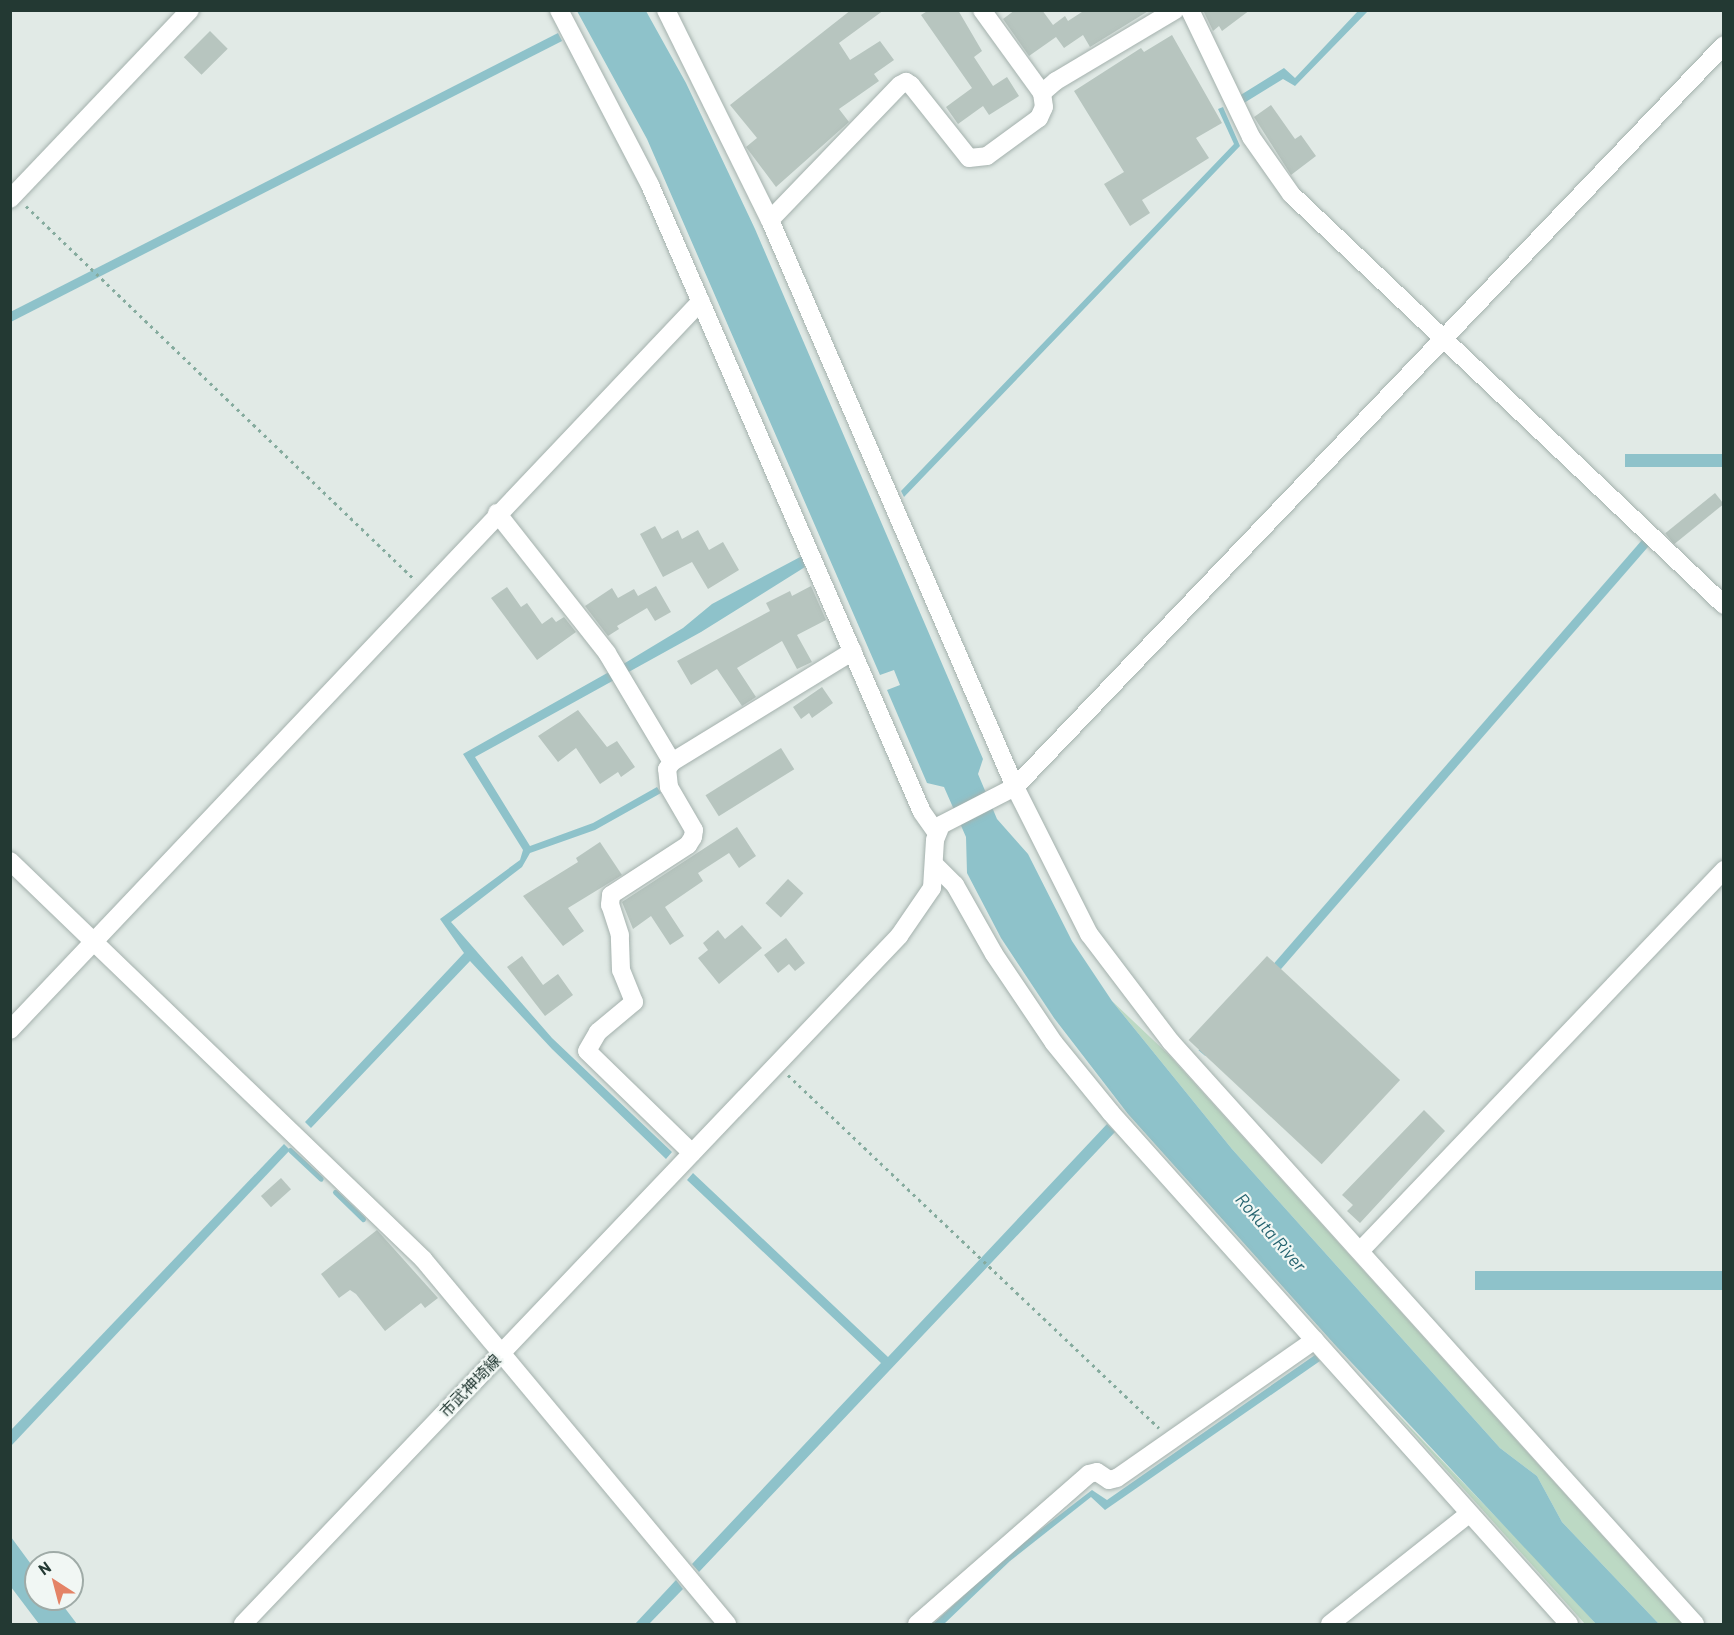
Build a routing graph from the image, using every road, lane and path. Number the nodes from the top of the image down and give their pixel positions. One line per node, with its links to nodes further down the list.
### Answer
1 (190, 10): 9 (street)
2 (559, 10): 11 (street)
3 (666, 10): 10 (street)
4 (982, 10): 8 (street)
5 (1175, 10): 8 (street)
6 (1190, 10): 12 (street)
7 (1724, 45): 12 (street)
8 (1042, 93): 10 (street)
9 (13, 197): 14 (path)
10 (770, 220): 18 (street)
11 (701, 301): 13 (street); 16 (street)
12 (1446, 339): 15 (street); 18 (street)
13 (496, 513): 14 (street); 17 (street)
14 (425, 590): 23 (street)
15 (1724, 605)
16 (853, 651): 17 (street); 19 (street)
17 (672, 762): 26 (street)
18 (1015, 788): 19 (street); 27 (street)
19 (943, 825): 21 (street)
20 (10, 861): 23 (street)
21 (936, 866): 25 (street); 28 (street)
22 (1724, 870): 27 (street)
23 (95, 941): 24 (street); 29 (street)
24 (10, 1030)
25 (776, 1064): 26 (street); 30 (path)
26 (692, 1153): 29 (street)
27 (1361, 1250): 37 (street)
28 (1315, 1340): 30 (street); 31 (street)
29 (502, 1351): 32 (street, 市武神埼線); 33 (street, 市武神埼線)
30 (1172, 1440): 34 (street)
31 (1469, 1514): 35 (street); 36 (street)
32 (243, 1624)
33 (727, 1624)
34 (917, 1624)
35 (1329, 1624)
36 (1569, 1624)
37 (1695, 1624)

